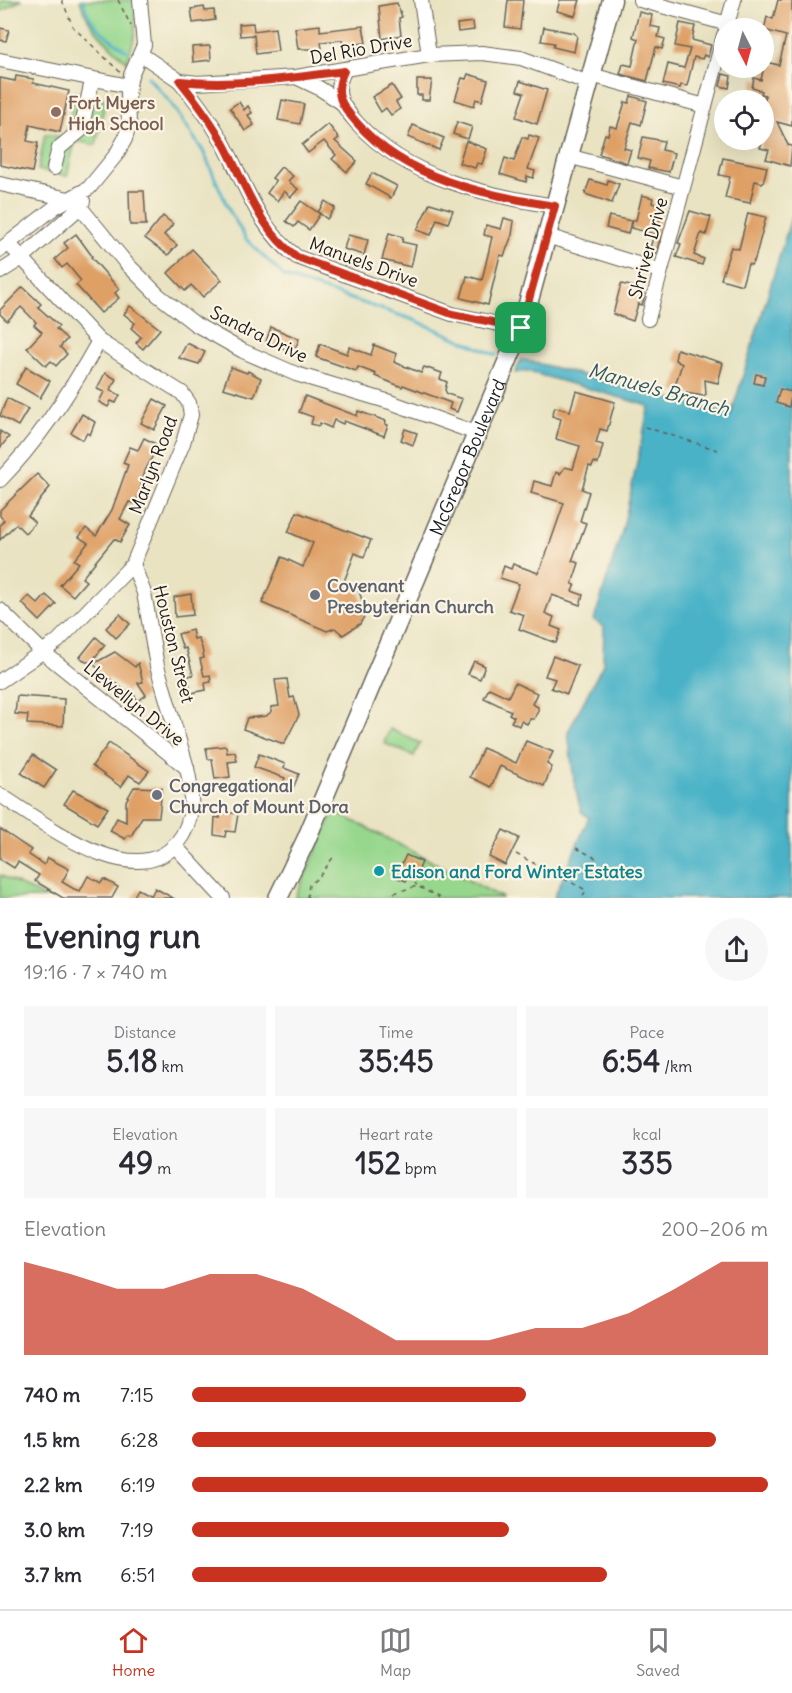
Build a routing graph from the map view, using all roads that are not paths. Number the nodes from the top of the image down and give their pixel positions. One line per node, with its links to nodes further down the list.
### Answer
1 (140, 0): 8 (street)
2 (421, 0): 9 (street)
3 (612, 0): 14 (main road, McGregor Boulevard)
4 (640, 0): 7 (street)
5 (734, 0): 6 (street, Shriver Drive)
6 (729, 18)
7 (714, 25)
8 (142, 55): 16 (street); 17 (street)
9 (429, 55): 11 (street, Del Rio Drive); 14 (street, Del Rio Drive)
10 (0, 60): 15 (street)
11 (344, 71): 13 (street, Del Rio Drive); 18 (street)
12 (714, 73): 19 (street, Shriver Drive)
13 (296, 77): 16 (street, Del Rio Drive); 18 (street)
14 (590, 79): 19 (street, Del Rio Drive); 20 (main road, McGregor Boulevard)
15 (92, 81): 17 (street); 21 (street)
16 (180, 81): 32 (street, Manuels Drive)
17 (129, 83): 24 (street)
18 (339, 101): 25 (street)
19 (705, 106): 23 (street, Shriver Drive)
20 (568, 156): 23 (street, Shriver Drive); 25 (main road, McGregor Boulevard)
21 (54, 168)
22 (0, 184): 24 (street)
23 (683, 187): 29 (street, Shriver Drive)
24 (75, 203): 27 (street); 28 (street); 34 (street, Sandra Drive)
25 (555, 206): 26 (main road, McGregor Boulevard)
26 (547, 236): 29 (street); 32 (main road, McGregor Boulevard)
27 (5, 247): 28 (street, Marlyn Road)
28 (22, 258): 30 (street); 33 (street, Marlyn Road)
29 (660, 271): 31 (street, Shriver Drive)
30 (0, 272)
31 (648, 319)
32 (521, 328): 34 (main road, McGregor Boulevard)
33 (99, 341): 35 (street); 36 (street, Marlyn Road)
34 (476, 433): 46 (main road, McGregor Boulevard)
35 (0, 480)
36 (133, 564): 38 (street, Marlyn Road); 40 (street, Houston Street)
37 (0, 610): 38 (street, Llewellyn Drive)
38 (43, 652): 39 (street, Marlyn Road); 41 (street, Llewellyn Drive)
39 (0, 681)
40 (177, 731): 41 (street); 42 (street, Houston Street)
41 (156, 745): 42 (street, Llewellyn Drive)
42 (187, 768): 44 (street, Llewellyn Drive)
43 (0, 795): 44 (street)
44 (174, 845): 45 (street)
45 (223, 898)
46 (279, 898)

